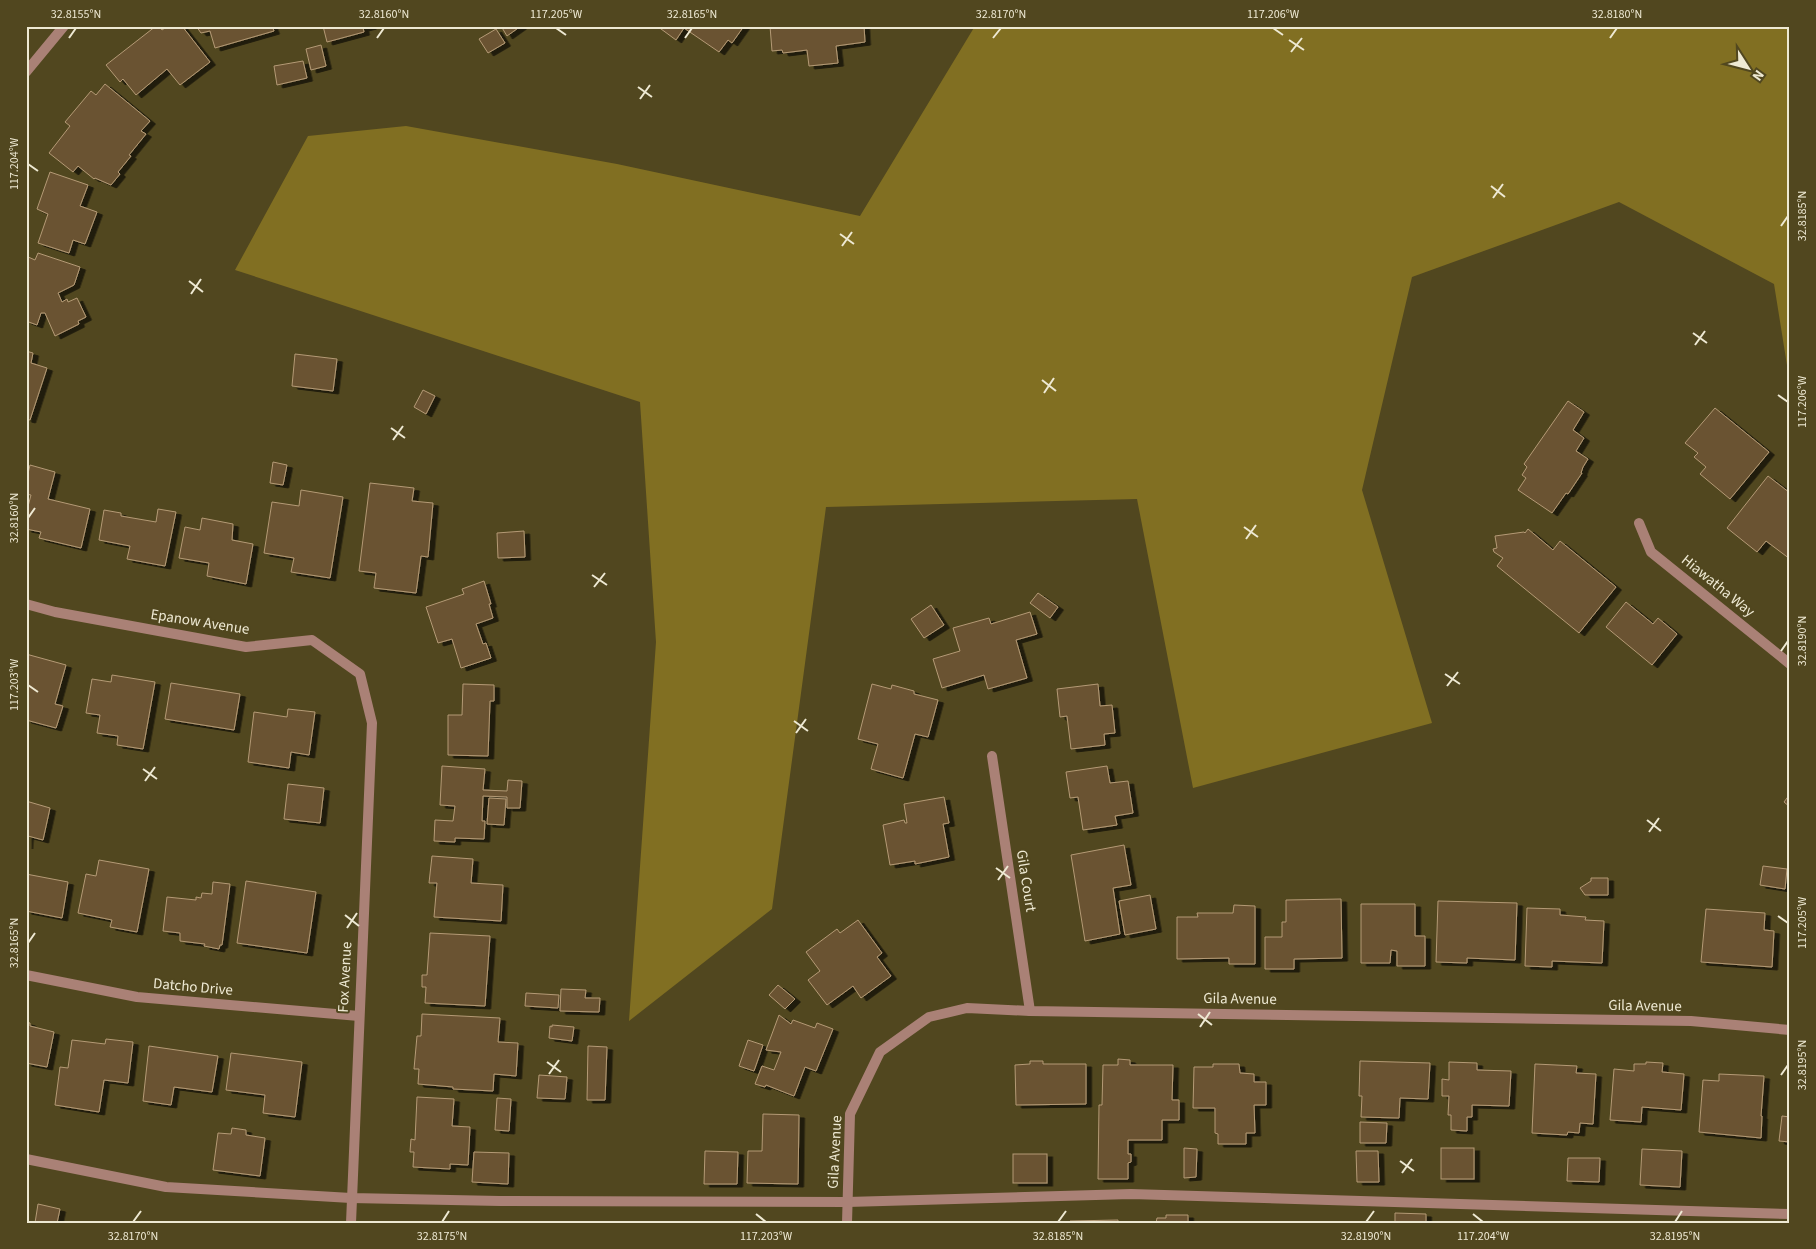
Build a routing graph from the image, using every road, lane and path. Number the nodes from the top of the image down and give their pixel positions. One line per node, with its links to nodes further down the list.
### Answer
1 (64, 26): 2 (street)
2 (26, 72)
3 (1639, 523): 5 (street, Hiawatha Way)
4 (26, 604): 6 (street, Epanow Avenue)
5 (1790, 664)
6 (360, 674): 10 (street, Fox Avenue)
7 (992, 756): 9 (street, Gila Court)
8 (26, 975): 10 (street, Datcho Drive)
9 (1030, 1011): 11 (street, Gila Avenue); 14 (street, Gila Avenue)
10 (359, 1016): 13 (street, Fox Avenue)
11 (1790, 1030)
12 (26, 1159): 13 (street)
13 (351, 1198): 14 (street); 16 (street, Fox Avenue)
14 (847, 1202): 15 (street); 17 (street, Gila Avenue)
15 (1790, 1214)
16 (350, 1223)
17 (848, 1223)

